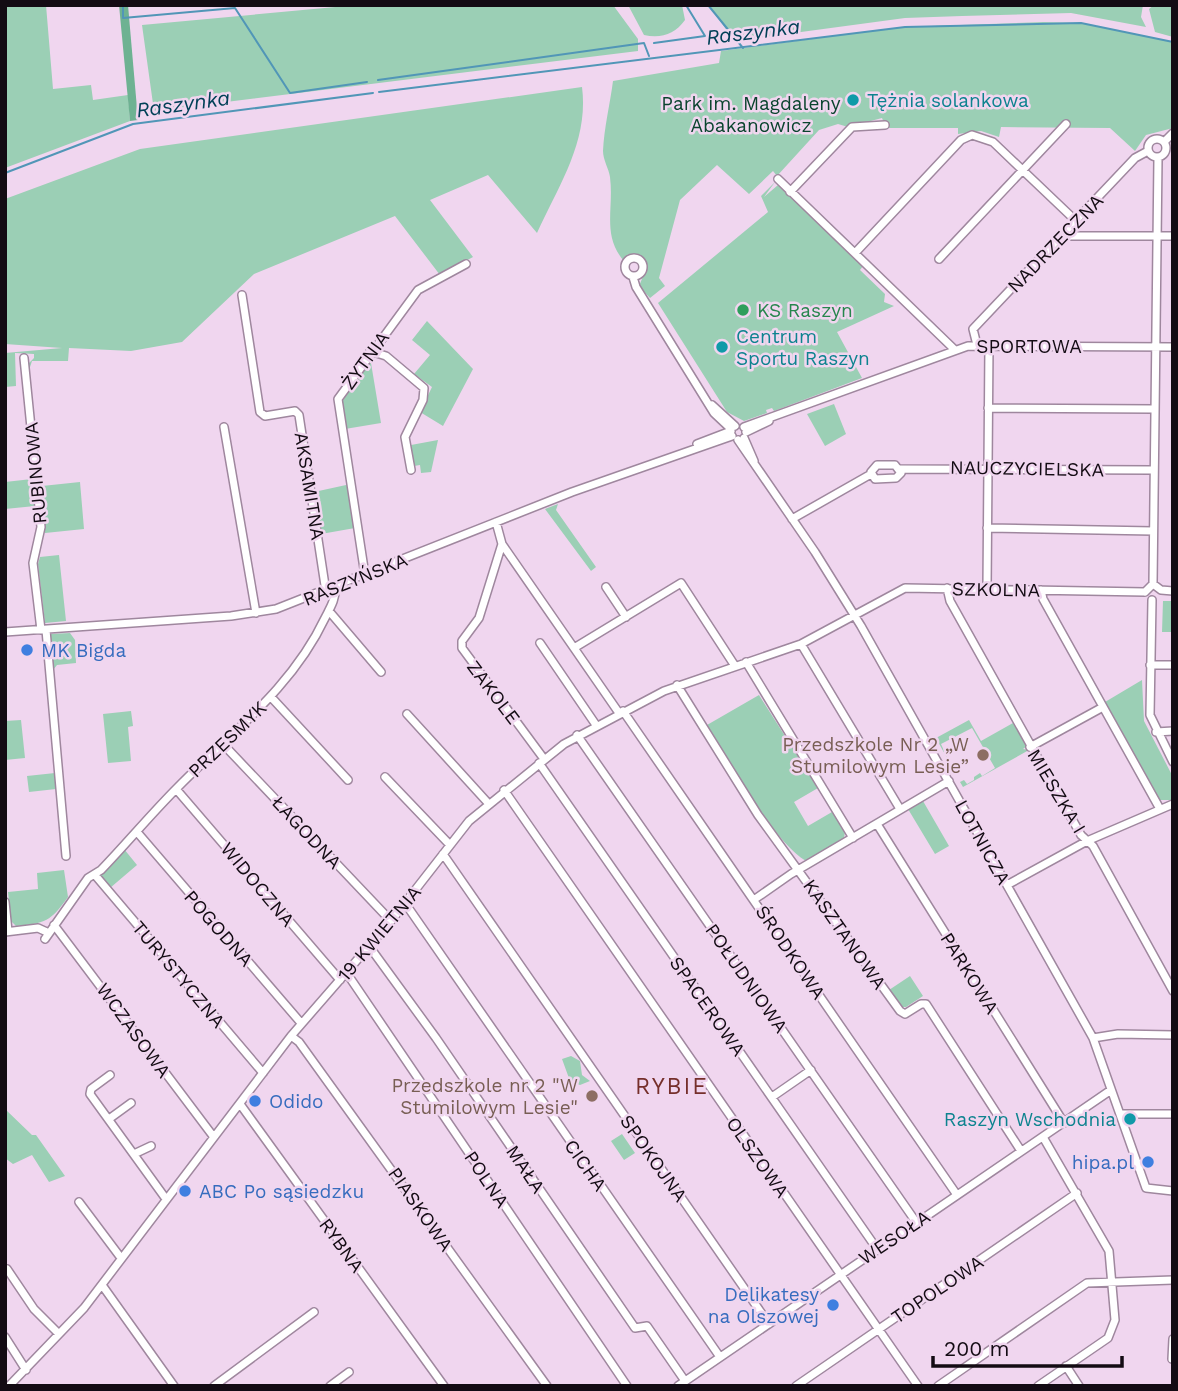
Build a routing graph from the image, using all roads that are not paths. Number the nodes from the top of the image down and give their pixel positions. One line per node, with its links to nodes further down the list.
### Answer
1 (1066, 124): 8 (street)
2 (885, 125): 10 (street)
3 (1173, 133): 4 (street)
4 (1164, 142): 5 (street, NADRZECZNA); 6 (street)
5 (1148, 152): 7 (street); 11 (street, NADRZECZNA)
6 (1170, 153): 7 (street)
7 (1158, 158): 13 (street)
8 (1022, 169): 11 (street); 15 (street); 16 (street)
9 (778, 179): 10 (street)
10 (790, 192): 15 (street)
11 (1076, 221): 12 (street, NADRZECZNA)
12 (1062, 236): 13 (street); 20 (street, NADRZECZNA)
13 (1156, 236): 14 (street); 22 (street)
14 (1173, 236)
15 (855, 253): 24 (street)
16 (939, 258)
17 (466, 264): 25 (street, ŻYTNIA)
18 (633, 276): 27 (street)
19 (242, 295): 52 (street, AKSAMITNA)
20 (976, 341)
21 (989, 345): 22 (street, SPORTOWA); 24 (street, SPORTOWA); 28 (street)
22 (1155, 347): 23 (street, SPORTOWA); 29 (street)
23 (1173, 347)
24 (955, 350): 32 (street, SPORTOWA)
25 (370, 351): 37 (street); 45 (street, ŻYTNIA)
26 (24, 358): 61 (street, RUBINOWA)
27 (709, 403): 30 (street); 32 (street)
28 (988, 408): 29 (street); 35 (street)
29 (1154, 410): 38 (street)
30 (722, 421): 32 (street); 33 (street)
31 (224, 426): 58 (street)
32 (738, 432): 33 (street, RASZYŃSKA); 34 (street, RASZYŃSKA); 40 (street, LOTNICZA)
33 (719, 434): 34 (street, RASZYŃSKA)
34 (687, 449): 41 (street, RASZYŃSKA)
35 (988, 468): 36 (street, NAUCZYCIELSKA); 38 (street, NAUCZYCIELSKA); 42 (street)
36 (900, 469): 39 (street, NAUCZYCIELSKA); 39 (street, NAUCZYCIELSKA)
37 (411, 470)
38 (1153, 470): 43 (street)
39 (871, 474): 40 (street, NAUCZYCIELSKA)
40 (792, 519): 59 (street, LOTNICZA)
41 (496, 522): 44 (street); 45 (street, RASZYŃSKA)
42 (987, 528): 43 (street); 50 (street)
43 (1153, 531): 46 (street)
44 (502, 544): 65 (street, ŚRODKOWA); 82 (street, ZAKOLE)
45 (365, 575): 48 (street, RASZYŃSKA)
46 (1153, 584): 53 (street); 54 (street)
47 (606, 587): 60 (street)
48 (335, 588): 52 (street, RASZYŃSKA); 57 (street, PRZESMYK)
49 (947, 588): 50 (street, SZKOLNA); 59 (street, SZKOLNA); 81 (street, MIESZKA I)
50 (987, 589): 51 (street, SZKOLNA)
51 (1041, 590): 53 (street, SZKOLNA); 73 (street)
52 (326, 592): 58 (street, RASZYŃSKA)
53 (1145, 592): 56 (street)
54 (1161, 593): 55 (street); 56 (street)
55 (1173, 593)
56 (1152, 600): 67 (street)
57 (328, 611): 70 (street); 72 (street, PRZESMYK)
58 (256, 614): 61 (street, RASZYŃSKA)
59 (853, 614): 64 (street, 19 KWIETNIA); 86 (street, LOTNICZA)
60 (626, 617): 65 (street); 69 (street)
61 (43, 630): 62 (street, RASZYŃSKA); 99 (street, RUBINOWA)
62 (5, 632)
63 (540, 643): 76 (street)
64 (801, 644): 66 (street, 19 KWIETNIA); 92 (street)
65 (574, 648): 74 (street, ŚRODKOWA)
66 (746, 662): 69 (street, 19 KWIETNIA); 95 (street)
67 (1150, 665): 68 (street); 78 (street)
68 (1173, 665)
69 (735, 666): 71 (street, 19 KWIETNIA)
70 (381, 672)
71 (677, 685): 74 (street, 19 KWIETNIA); 100 (street, KASZTANOWA)
72 (271, 697): 80 (street, PRZESMYK); 85 (street)
73 (1102, 707): 81 (street); 91 (street)
74 (621, 712): 76 (street, 19 KWIETNIA); 103 (street, ŚRODKOWA)
75 (407, 714): 89 (street)
76 (596, 725): 79 (street, 19 KWIETNIA)
77 (1173, 731): 78 (street)
78 (1156, 732): 83 (street)
79 (578, 735): 82 (street, 19 KWIETNIA); 117 (street, POŁUDNIOWA)
80 (222, 743): 87 (street, PRZESMYK); 106 (street, ŁAGODNA)
81 (1030, 747): 96 (street, MIESZKA I)
82 (542, 761): 88 (street, 19 KWIETNIA); 121 (street, SPACEROWA)
83 (1173, 762)
84 (385, 777): 97 (street)
85 (348, 780)
86 (949, 781): 92 (street); 102 (street, LOTNICZA)
87 (176, 789): 94 (street, PRZESMYK); 111 (street, WIDOCZNA)
88 (504, 790): 89 (street, 19 KWIETNIA); 142 (street, OLSZOWA)
89 (488, 803): 97 (street, 19 KWIETNIA)
90 (1173, 804): 91 (street)
91 (1160, 808): 96 (street)
92 (900, 809): 93 (street)
93 (877, 824): 95 (street); 127 (street, PARKOWA)
94 (137, 832): 101 (street, PRZESMYK); 113 (street, POGODNA)
95 (853, 838): 100 (street)
96 (1087, 841): 102 (street); 112 (street, MIESZKA I)
97 (450, 845): 98 (street, 19 KWIETNIA)
98 (443, 854): 105 (street, 19 KWIETNIA); 147 (street, SPOKOJNA)
99 (66, 856)
100 (799, 869): 103 (street); 131 (street, KASZTANOWA)
101 (95, 875): 107 (street, PRZESMYK); 118 (street, TURYSTYCZNA)
102 (1007, 885): 116 (street, LOTNICZA)
103 (755, 899): 135 (street, ŚRODKOWA)
104 (5, 902): 108 (street)
105 (405, 903): 106 (street, 19 KWIETNIA); 152 (street, CICHA)
106 (391, 921): 109 (street, 19 KWIETNIA)
107 (54, 925): 108 (street, PRZESMYK); 128 (street, WCZASOWA)
108 (7, 931)
109 (369, 946): 110 (street, 19 KWIETNIA); 157 (street, MAŁA)
110 (346, 972): 111 (street, 19 KWIETNIA); 165 (street, POLNA)
111 (340, 979): 113 (street, 19 KWIETNIA)
112 (1173, 991)
113 (301, 1023): 115 (street, 19 KWIETNIA)
114 (1173, 1035): 116 (street)
115 (291, 1036): 118 (street, 19 KWIETNIA); 164 (street, PIASKOWA)
116 (1093, 1038): 120 (street, LOTNICZA)
117 (811, 1070): 121 (street); 138 (street, POŁUDNIOWA)
118 (263, 1073): 123 (street, 19 KWIETNIA)
119 (110, 1075): 126 (street)
120 (1111, 1090): 124 (street, LOTNICZA); 127 (street, WESOŁA)
121 (772, 1097): 139 (street, SPACEROWA)
122 (131, 1103): 126 (street)
123 (240, 1104): 128 (street, 19 KWIETNIA); 163 (street, RYBNA)
124 (1121, 1114): 125 (street); 133 (street, LOTNICZA)
125 (1173, 1114)
126 (109, 1119): 132 (street)
127 (1064, 1123): 129 (street, WESOŁA)
128 (213, 1136): 136 (street, 19 KWIETNIA)
129 (1043, 1137): 131 (street, WESOŁA); 134 (street)
130 (152, 1146): 132 (street)
131 (1021, 1151): 135 (street, WESOŁA)
132 (134, 1154): 136 (street)
133 (1173, 1191)
134 (1077, 1193): 144 (street); 148 (street, TOPOLOWA)
135 (957, 1195): 138 (street, WESOŁA)
136 (166, 1199): 140 (street, 19 KWIETNIA)
137 (79, 1202): 140 (street)
138 (916, 1222): 139 (street, WESOŁA)
139 (877, 1249): 142 (street, WESOŁA)
140 (121, 1258): 145 (street, 19 KWIETNIA)
141 (7, 1269): 149 (street)
142 (840, 1275): 147 (street, WESOŁA); 148 (street, OLSZOWA)
143 (1173, 1280): 144 (street)
144 (1112, 1281): 154 (street); 168 (street)
145 (102, 1285): 149 (street, 19 KWIETNIA); 160 (street)
146 (314, 1312): 161 (street)
147 (769, 1324): 152 (street, WESOŁA)
148 (878, 1329): 158 (street, OLSZOWA); 167 (street, TOPOLOWA)
149 (59, 1334): 155 (street, 19 KWIETNIA)
150 (5, 1337): 155 (street)
151 (1173, 1339): 153 (street)
152 (720, 1357): 157 (street, WESOŁA)
153 (1172, 1359)
154 (1066, 1366): 169 (street); 170 (street)
155 (26, 1370): 159 (street, 19 KWIETNIA)
156 (349, 1372): 162 (street)
157 (685, 1381): 166 (street, WESOŁA)
158 (916, 1385)
159 (9, 1386)
160 (174, 1386)
161 (214, 1386)
162 (330, 1386)
163 (444, 1386)
164 (547, 1386)
165 (627, 1386)
166 (678, 1386)
167 (796, 1386)
168 (938, 1386)
169 (1038, 1386)
170 (1079, 1386)

